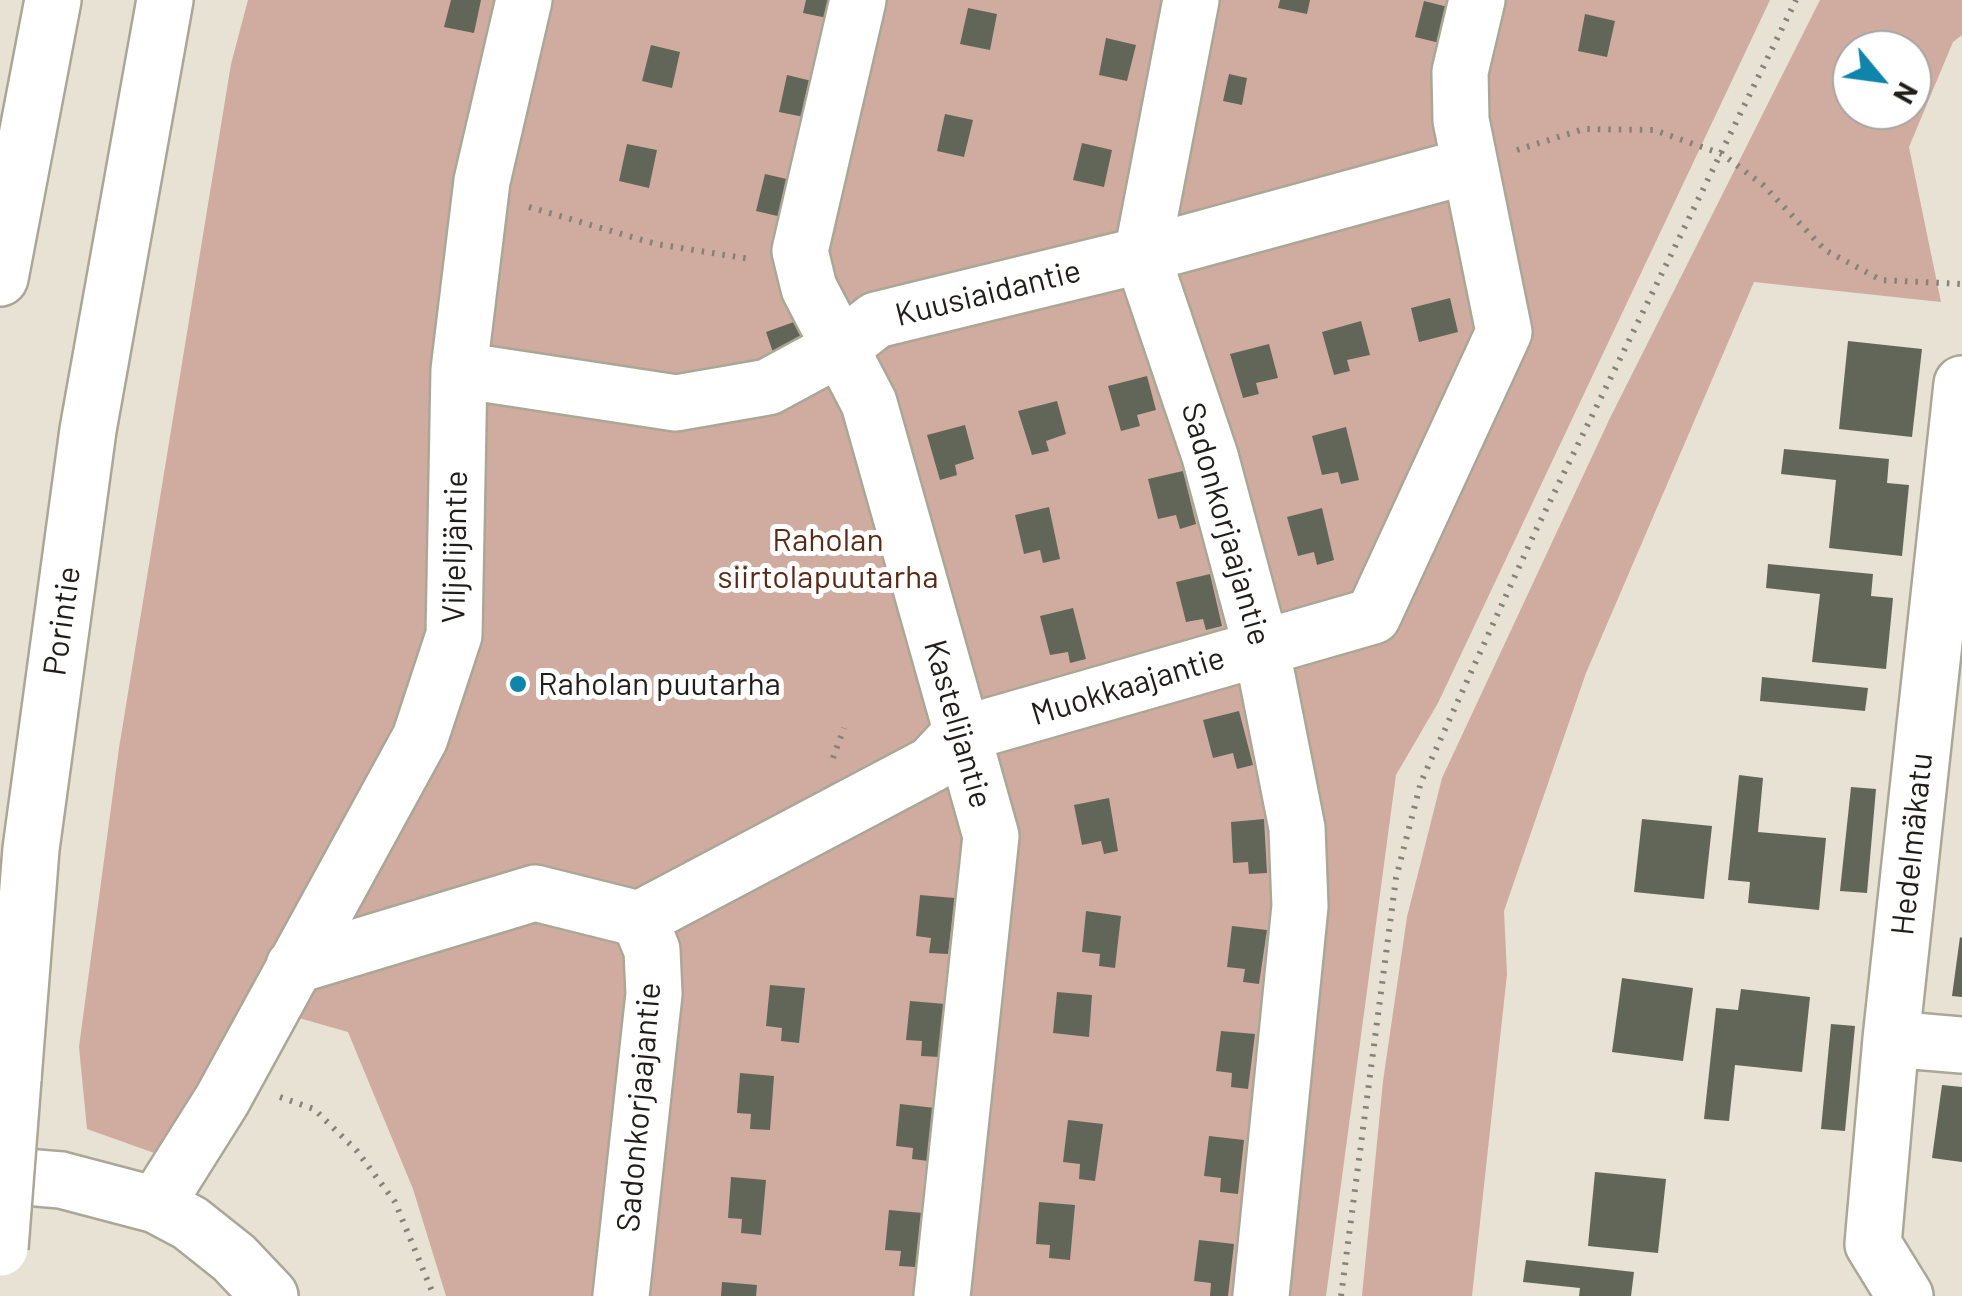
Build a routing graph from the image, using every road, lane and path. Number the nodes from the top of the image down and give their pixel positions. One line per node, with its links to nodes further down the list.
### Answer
1 (165, 0): 28 (main road, Porintie, bridge)
2 (524, 0): 10 (main road, Viljelijäntie)
3 (858, 0): 11 (main road)
4 (1191, 0): 12 (main road, Sadonkorjaajantie)
5 (1477, 0): 9 (main road, Muokkaajantie)
6 (1796, 0): 8 (path)
7 (47, 16): 13 (main road)
8 (1722, 154): 9 (path); 14 (path); 34 (path)
9 (1468, 166): 12 (main road, Kuusiaidantie); 19 (main road, Muokkaajantie)
10 (482, 180): 11 (path); 16 (main road, Viljelijäntie)
11 (800, 251): 15 (main road, Kastelijantie)
12 (1142, 255): 15 (main road, Kuusiaidantie); 19 (main road, Sadonkorjaajantie)
13 (0, 278)
14 (1962, 284)
15 (842, 346): 16 (main road, Kuusiaidantie); 20 (main road, Kastelijantie)
16 (459, 370): 22 (main road, Viljelijäntie)
17 (1962, 384): 18 (main road, Hedelmäkatu)
18 (1953, 554): 23 (main road, Hedelmäkatu)
19 (1261, 646): 20 (main road, Muokkaajantie); 33 (main road, Sadonkorjaajantie)
20 (960, 736): 21 (main road, Muokkaajantie); 32 (main road, Kastelijantie)
21 (640, 919): 22 (main road); 31 (main road, Sadonkorjaajantie)
22 (294, 966): 25 (main road, Viljelijäntie)
23 (1890, 1039): 24 (main road); 35 (main road, Hedelmäkatu)
24 (1962, 1045)
25 (222, 1100): 27 (main road, Viljelijäntie); 30 (path)
26 (0, 1175): 27 (main road)
27 (156, 1205): 29 (main road)
28 (0, 1248)
29 (270, 1296)
30 (434, 1296)
31 (621, 1296)
32 (942, 1296)
33 (1261, 1296)
34 (1340, 1296)
35 (1905, 1296)

